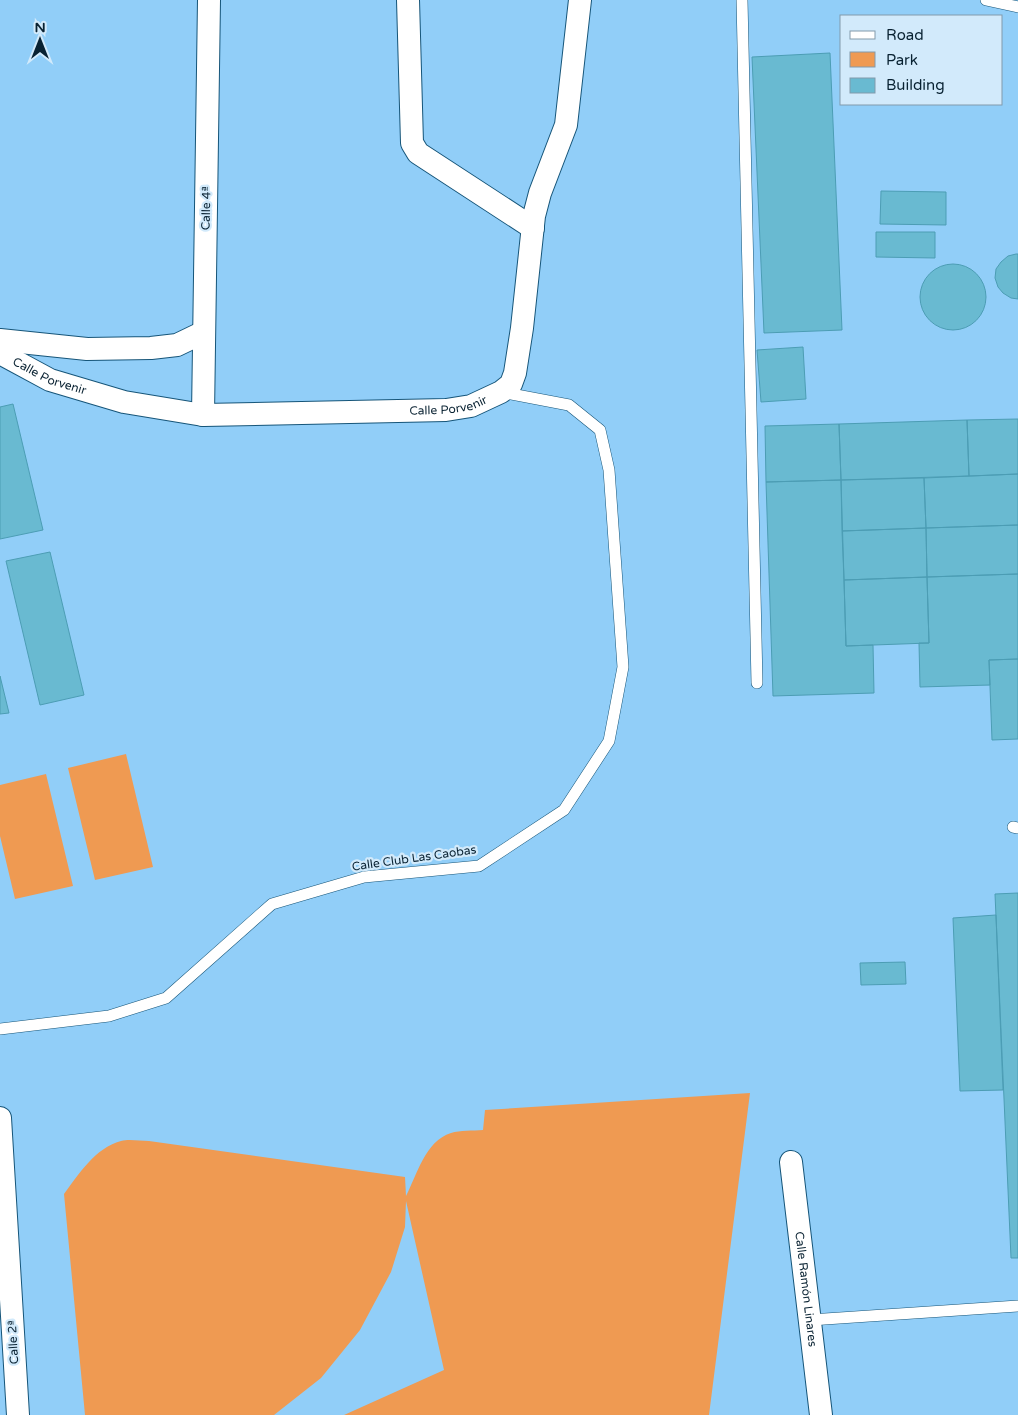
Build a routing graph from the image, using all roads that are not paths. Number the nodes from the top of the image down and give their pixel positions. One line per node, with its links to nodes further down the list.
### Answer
1 (209, 0): 8 (street, Calle 4ª)
2 (408, 0): 7 (street)
3 (580, 0): 7 (street, Calle Porvenir)
4 (742, 0): 13 (lane)
5 (986, 0): 6 (lane)
6 (1018, 7)
7 (533, 228): 11 (street, Calle Porvenir)
8 (204, 332): 9 (street); 12 (street, Calle 4ª)
9 (0, 340)
10 (0, 353): 12 (street, Calle Porvenir)
11 (501, 392): 12 (street, Calle Porvenir); 14 (lane, Calle Club Las Caobas)
12 (203, 415)
13 (758, 683)
14 (0, 1029)
15 (0, 1118): 19 (street, Calle 2ª)
16 (791, 1162): 18 (street, Calle Ramón Linares)
17 (1018, 1306): 18 (lane)
18 (810, 1320): 20 (street, Calle Ramón Linares)
19 (18, 1415)
20 (821, 1415)

